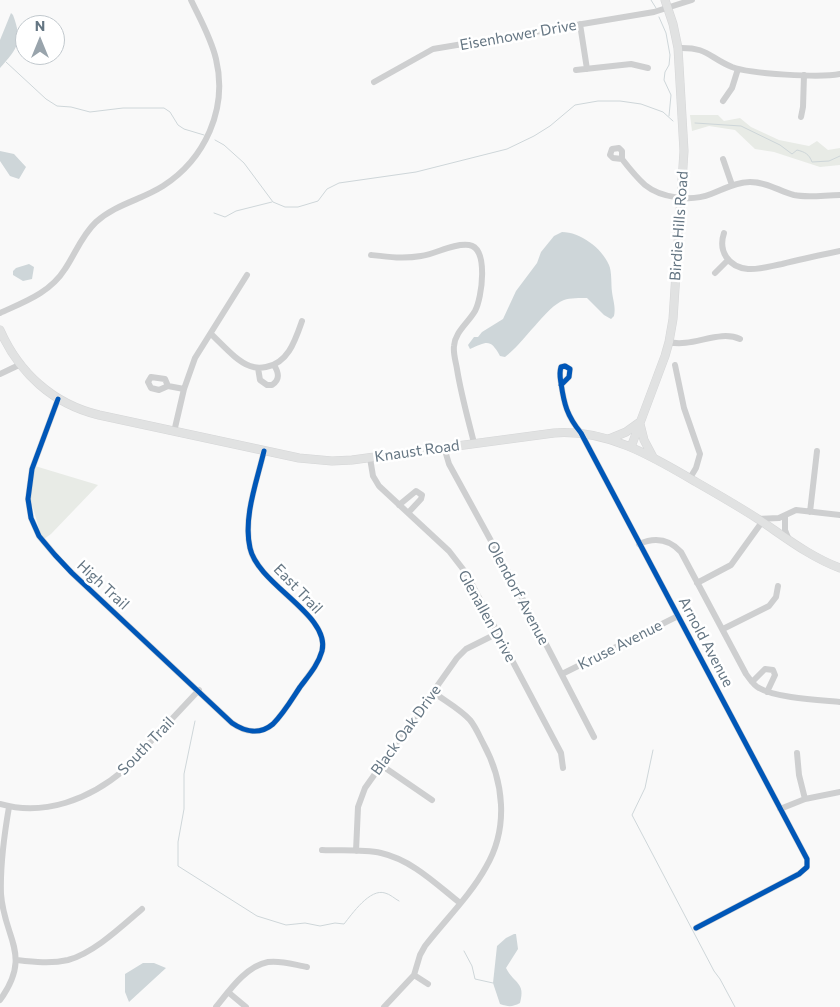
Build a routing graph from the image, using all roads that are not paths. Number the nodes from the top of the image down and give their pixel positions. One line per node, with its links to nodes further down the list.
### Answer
1 (191, 0): 27 (street)
2 (665, 0): 4 (main road, Birdie Hills Road)
3 (692, 0): 4 (street, Eisenhower Drive)
4 (668, 8): 5 (street, Eisenhower Drive); 6 (main road, Birdie Hills Road)
5 (580, 24): 8 (street); 13 (street, Eisenhower Drive)
6 (678, 48): 9 (street); 20 (main road, Birdie Hills Road)
7 (648, 68): 8 (street)
8 (587, 69): 10 (street)
9 (738, 69): 12 (street); 14 (street)
10 (576, 70)
11 (840, 74): 12 (street)
12 (804, 75): 15 (street)
13 (374, 82)
14 (723, 101)
15 (801, 117)
16 (622, 159): 20 (street)
17 (723, 159): 18 (street)
18 (732, 185): 19 (street); 20 (street)
19 (840, 195)
20 (681, 198): 32 (main road, Birdie Hills Road)
21 (724, 233): 24 (street)
22 (840, 251): 24 (street)
23 (371, 255): 46 (street)
24 (728, 260): 25 (street)
25 (715, 273)
26 (247, 275): 30 (street)
27 (0, 313)
28 (302, 322): 34 (street)
29 (0, 330): 33 (main road, Knaust Road)
30 (211, 334): 36 (street); 40 (street)
31 (740, 339): 32 (street)
32 (669, 342): 42 (main road, Birdie Hills Road)
33 (19, 364): 37 (street); 41 (main road, Knaust Road)
34 (274, 365): 36 (street); 36 (street)
35 (675, 366): 53 (street)
36 (258, 368)
37 (0, 374)
38 (561, 385): 44 (street, Arnold Avenue)
39 (168, 386): 40 (street)
40 (184, 389): 43 (street)
41 (58, 399): 43 (main road, Knaust Road); 70 (street, High Trail)
42 (640, 422): 45 (main road); 47 (main road, Birdie Hills Road); 52 (main road)
43 (174, 432): 49 (main road, Knaust Road)
44 (581, 433): 45 (main road, Knaust Road); 46 (main road, Knaust Road); 61 (street, Arnold Avenue)
45 (609, 439): 47 (main road, Knaust Road)
46 (474, 443): 48 (main road, Knaust Road)
47 (631, 447): 52 (main road, Knaust Road)
48 (444, 448): 51 (main road, Knaust Road); 68 (street, Olendorf Avenue)
49 (264, 451): 51 (main road, Knaust Road); 74 (street, East Trail)
50 (817, 451): 55 (street)
51 (370, 458): 54 (street, Glenallen Drive)
52 (654, 458): 53 (main road, Knaust Road)
53 (690, 478): 59 (main road, Knaust Road)
54 (399, 505): 56 (street, Glenallen Drive); 56 (street)
55 (810, 512): 57 (street); 58 (street)
56 (408, 513): 67 (street, Glenallen Drive)
57 (785, 516): 59 (street); 60 (street)
58 (840, 516)
59 (760, 520): 60 (main road, Knaust Road); 63 (street)
60 (789, 540): 62 (main road, Knaust Road)
61 (640, 544): 63 (street); 65 (street, Arnold Avenue)
62 (840, 568)
63 (697, 583): 66 (street)
64 (778, 586): 66 (street)
65 (678, 616): 68 (street, Kruse Avenue); 84 (street, Arnold Avenue)
66 (723, 630): 69 (street)
67 (498, 633): 71 (street, Black Oak Drive); 78 (street, Glenallen Drive)
68 (562, 674): 75 (street, Olendorf Avenue)
69 (752, 682): 72 (street); 72 (street)
70 (199, 690): 74 (street, High Trail); 83 (street, South Trail)
71 (433, 692): 77 (street, Black Oak Drive); 87 (street)
72 (767, 692): 73 (street)
73 (840, 702)
74 (266, 729)
75 (594, 737)
76 (797, 753): 80 (street)
77 (380, 765): 81 (street); 86 (street, Black Oak Drive)
78 (563, 768)
79 (840, 792): 80 (street)
80 (805, 799): 84 (street)
81 (432, 800)
82 (0, 804): 83 (street, South Trail)
83 (9, 806): 90 (street)
84 (780, 809): 89 (street, Arnold Avenue)
85 (322, 850): 86 (street)
86 (356, 851): 87 (street)
87 (460, 903): 92 (street)
88 (142, 909): 90 (street)
89 (696, 928)
90 (17, 960): 95 (street)
91 (307, 967): 94 (street)
92 (414, 975): 93 (street); 98 (street)
93 (428, 984)
94 (228, 992): 96 (street); 97 (street)
95 (0, 1000)
96 (216, 1007)
97 (246, 1007)
98 (384, 1007)

